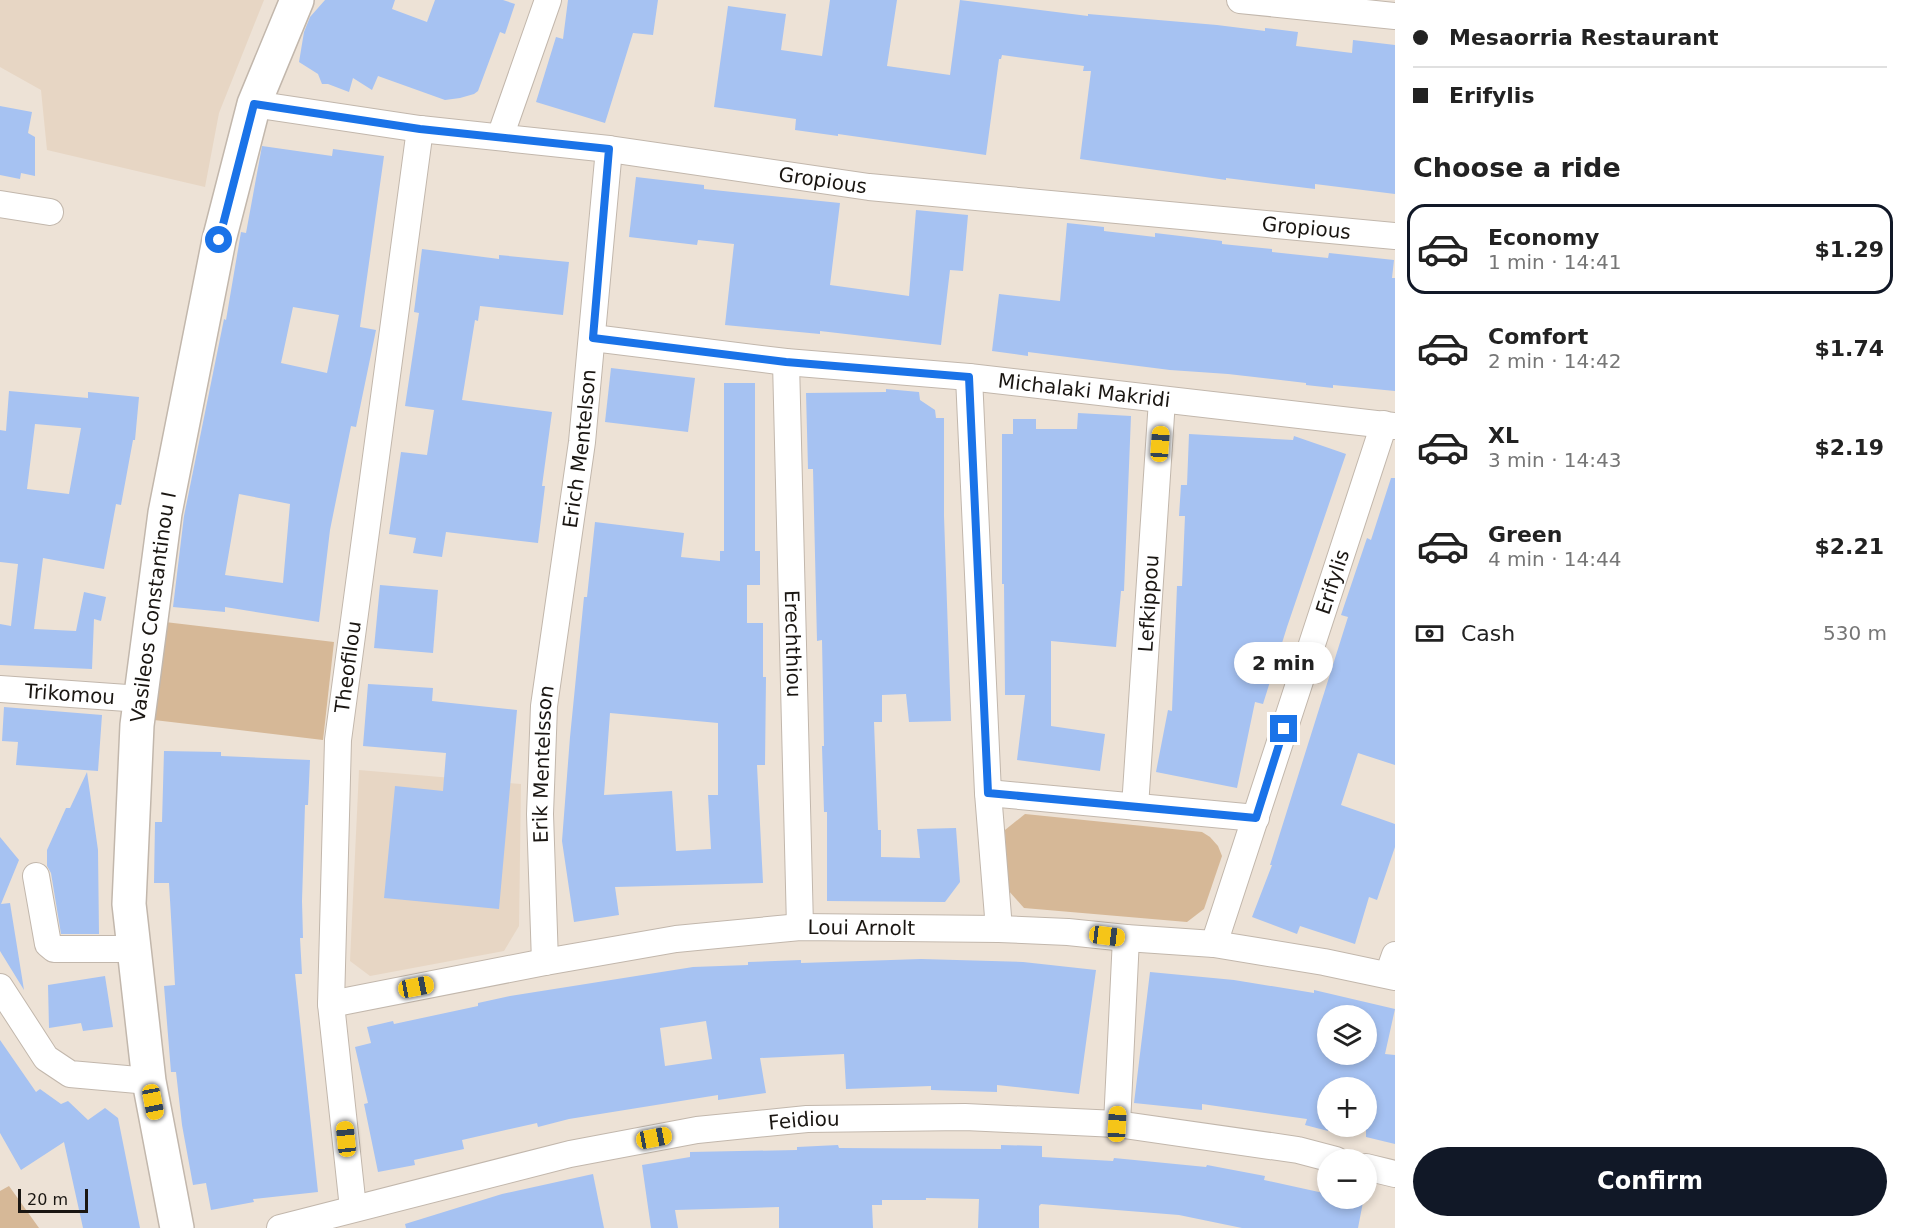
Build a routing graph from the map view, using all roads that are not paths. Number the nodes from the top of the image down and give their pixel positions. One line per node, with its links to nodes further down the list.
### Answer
1 (297, 0): 6 (main road, Vasileos Constantinou I)
2 (548, 0): 8 (street)
3 (1240, 0): 4 (street)
4 (1246, 0): 5 (street)
5 (1395, 16)
6 (254, 104): 7 (street, Gropious); 20 (main road, Vasileos Constantinou I)
7 (420, 129): 8 (street, Gropious); 33 (street, Theofilou)
8 (500, 136): 9 (street, Gropious)
9 (609, 149): 12 (street, Gropious); 13 (street, Erich Mentelson)
10 (0, 204): 11 (street)
11 (50, 212)
12 (1395, 236)
13 (593, 338): 14 (street, Michalaki Makridi); 18 (street, Erich Mentelson)
14 (786, 362): 15 (street, Michalaki Makridi); 25 (street, Erechthiou)
15 (969, 377): 16 (street, Michalaki Makridi); 21 (street)
16 (1162, 400): 17 (street, Michalaki Makridi); 22 (street, Lefkippou)
17 (1390, 425): 23 (street, Erifylis)
18 (564, 568): 30 (street, Erik Mentelsson)
19 (0, 689): 20 (street, Trikomou)
20 (141, 699): 29 (main road, Vasileos Constantinou I)
21 (988, 793): 22 (street); 26 (street)
22 (1136, 807): 23 (street)
23 (1256, 818): 28 (street, Erifylis)
24 (36, 876): 29 (street)
25 (800, 927): 26 (street, Loui Arnolt); 30 (street, Loui Arnolt)
26 (999, 929): 27 (street, Loui Arnolt)
27 (1126, 938): 28 (street, Loui Arnolt); 35 (street)
28 (1214, 944): 31 (street, Loui Arnolt)
29 (134, 949): 34 (main road, Vasileos Constantinou I)
30 (545, 962): 33 (street, Loui Arnolt)
31 (1393, 969)
32 (0, 987): 34 (street)
33 (331, 1004): 39 (street, Theofilou)
34 (149, 1081): 40 (main road, Vasileos Constantinou I)
35 (1117, 1124): 36 (street, Feidiou); 39 (street, Feidiou)
36 (1317, 1155)
37 (1377, 1170): 38 (street)
38 (1395, 1174)
39 (353, 1208): 41 (street, Feidiou)
40 (177, 1228)
41 (280, 1228)

